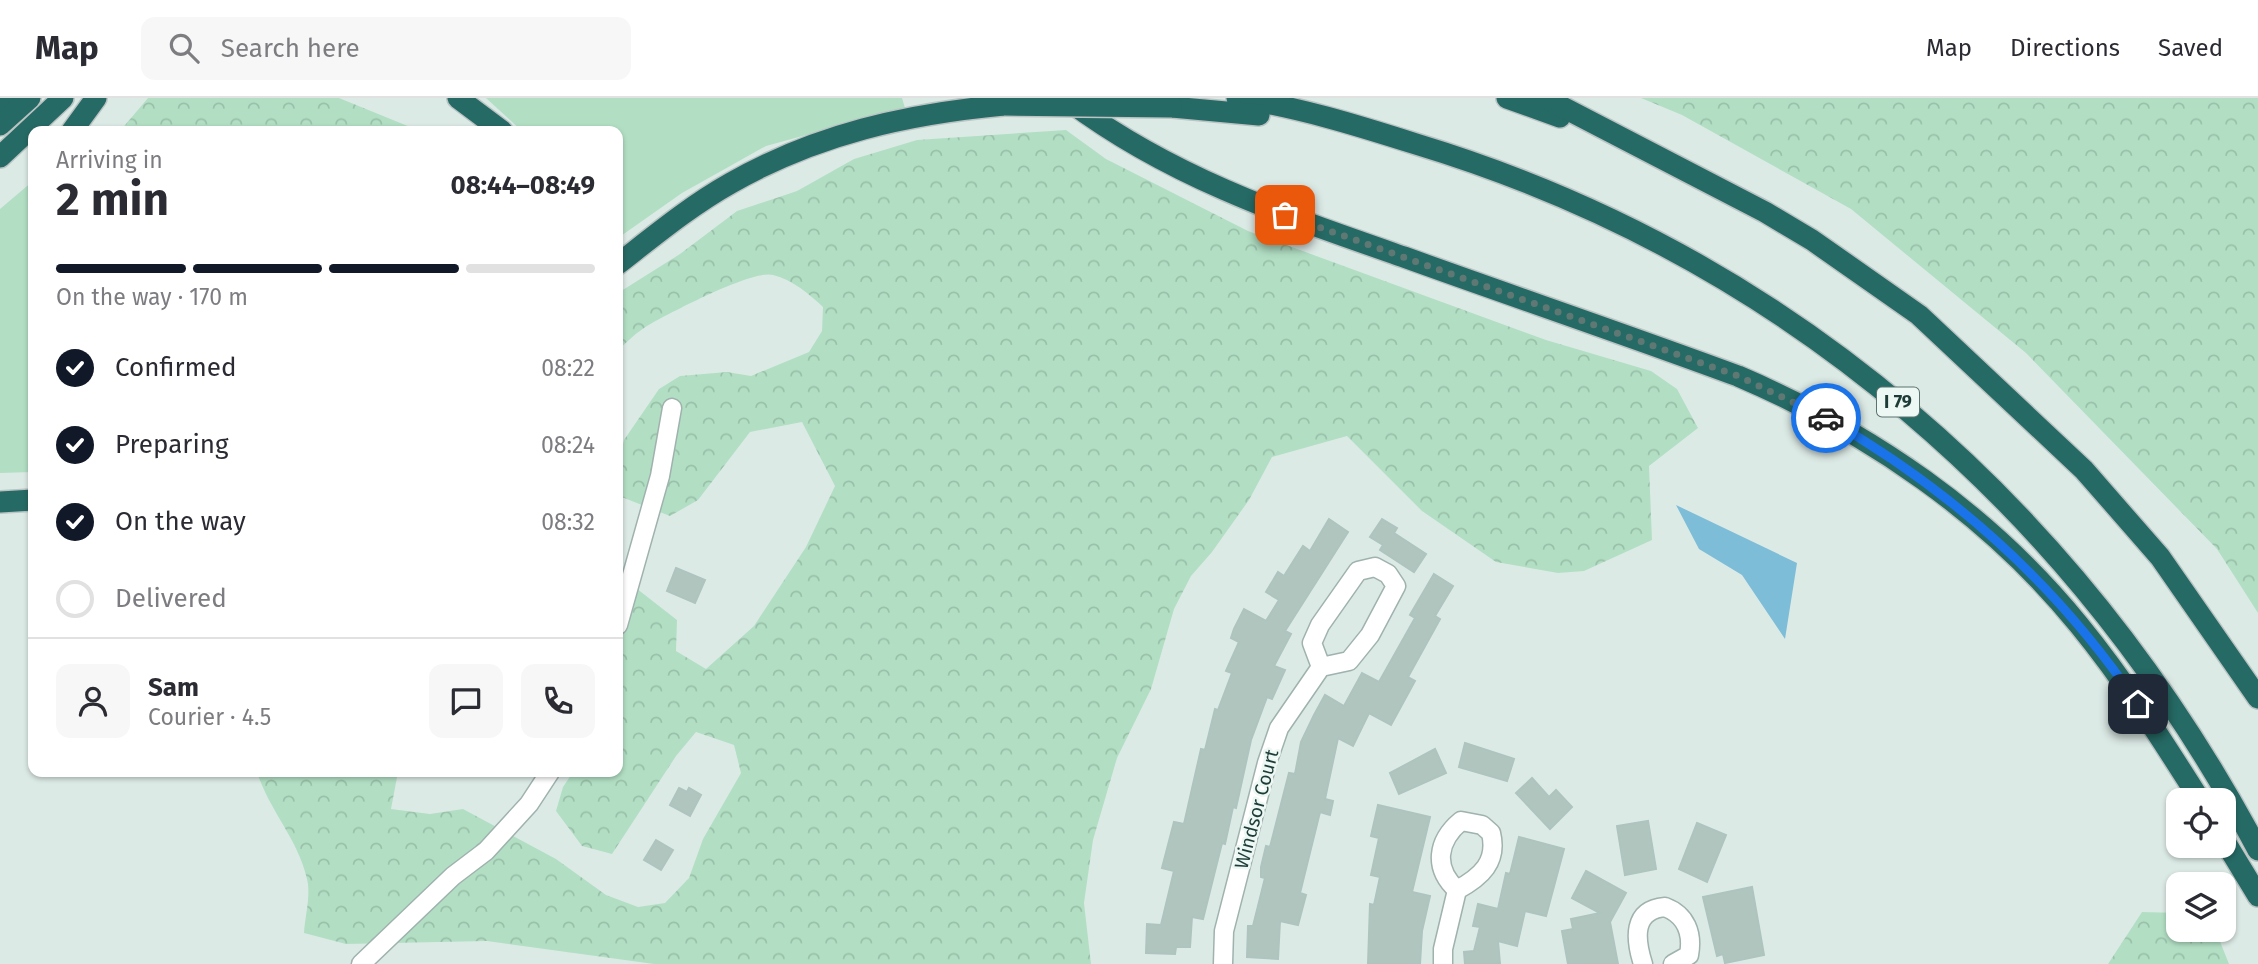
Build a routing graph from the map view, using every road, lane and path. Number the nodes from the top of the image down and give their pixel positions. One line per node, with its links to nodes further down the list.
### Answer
1 (5, 98): 10 (highway)
2 (30, 98): 11 (highway)
3 (63, 98): 12 (highway)
4 (96, 98): 13 (highway)
5 (458, 98): 14 (highway)
6 (1065, 98): 27 (highway)
7 (1237, 98): 16 (highway, I 79)
8 (1507, 98): 18 (highway)
9 (1545, 98): 18 (highway)
10 (0, 103)
11 (0, 125)
12 (33, 126)
13 (76, 126)
14 (495, 126)
15 (28, 131): 17 (highway)
16 (1389, 135): 19 (highway, bridge); 28 (highway, I 79)
17 (0, 157)
18 (1698, 175): 25 (highway)
19 (623, 260)
20 (672, 408): 23 (street)
21 (28, 500): 22 (highway)
22 (0, 502)
23 (623, 607)
24 (1321, 667): 24 (street); 33 (street, Windsor Court)
25 (2258, 698)
26 (547, 777): 32 (street)
27 (2192, 788)
28 (2258, 850)
29 (2235, 858): 31 (highway)
30 (1457, 890): 34 (street)
31 (2258, 896)
32 (362, 964)
33 (1223, 964)
34 (1443, 964)
35 (1643, 964): 36 (street)
36 (1673, 964)

